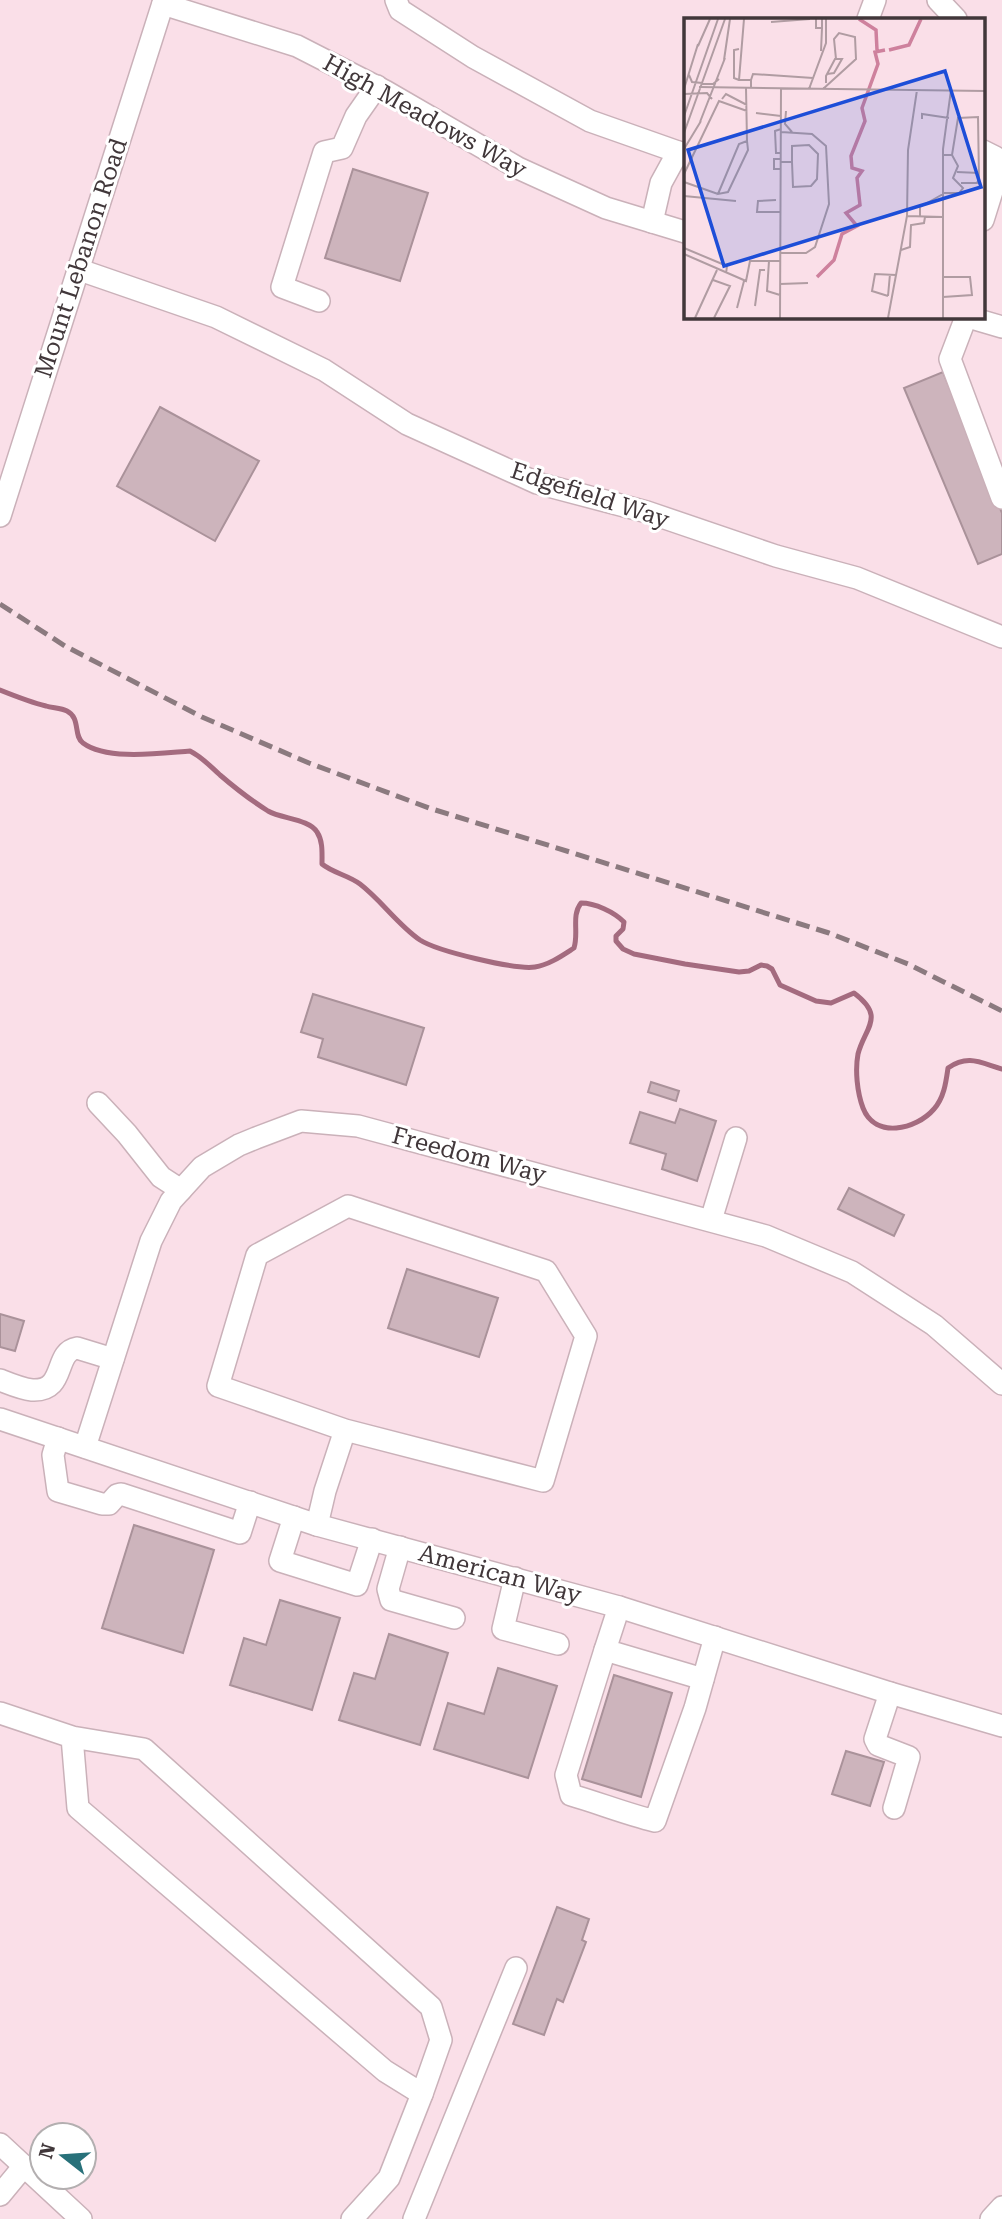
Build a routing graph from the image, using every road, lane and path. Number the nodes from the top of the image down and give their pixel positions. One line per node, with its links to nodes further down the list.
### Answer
1 (396, 0): 9 (street)
2 (875, 0): 5 (street)
3 (938, 0): 6 (street)
4 (163, 2): 7 (street, High Meadows Way); 13 (street, Mount Lebanon Road)
5 (869, 18)
6 (955, 18)
7 (377, 86): 11 (street, High Meadows Way); 14 (street)
8 (984, 152): 10 (street)
9 (682, 154): 11 (street)
10 (984, 217)
11 (652, 222): 12 (street, High Meadows Way)
12 (684, 232)
13 (77, 270): 19 (street, Mount Lebanon Road); 20 (street, Edgefield Way)
14 (319, 301)
15 (967, 318): 18 (street)
16 (970, 318): 17 (street)
17 (1002, 327)
18 (1002, 498)
19 (3, 507)
20 (1002, 637)
21 (98, 1103): 23 (street)
22 (736, 1138): 24 (street)
23 (181, 1190): 24 (street, Freedom Way); 25 (street, Freedom Way)
24 (711, 1220): 27 (street, Freedom Way)
25 (113, 1359): 26 (street); 31 (street, Freedom Way)
26 (0, 1380)
27 (1002, 1384)
28 (0, 1419): 30 (street, American Way)
29 (345, 1430): 29 (street); 34 (street)
30 (58, 1438): 31 (street, American Way); 32 (street)
31 (85, 1447): 32 (street, American Way)
32 (250, 1502): 33 (street, American Way)
33 (295, 1517): 34 (street, American Way); 35 (street)
34 (317, 1525): 35 (street, American Way)
35 (372, 1539): 36 (street, American Way)
36 (400, 1547): 37 (street, American Way); 39 (street)
37 (515, 1578): 38 (street, American Way); 41 (street)
38 (619, 1607): 40 (street, American Way); 42 (street)
39 (454, 1618)
40 (715, 1637): 43 (street); 44 (street, American Way)
41 (558, 1644)
42 (606, 1650): 43 (street); 43 (street)
43 (703, 1679)
44 (890, 1693): 46 (street, American Way); 48 (street)
45 (0, 1713): 47 (street)
46 (1002, 1726)
47 (72, 1737): 50 (street); 50 (street)
48 (894, 1808)
49 (516, 1968): 57 (street)
50 (422, 2094): 56 (street)
51 (0, 2144): 52 (street)
52 (24, 2166): 53 (street); 55 (street)
53 (0, 2195)
54 (1002, 2207): 58 (street)
55 (82, 2219)
56 (352, 2219)
57 (414, 2219)
58 (991, 2219)

